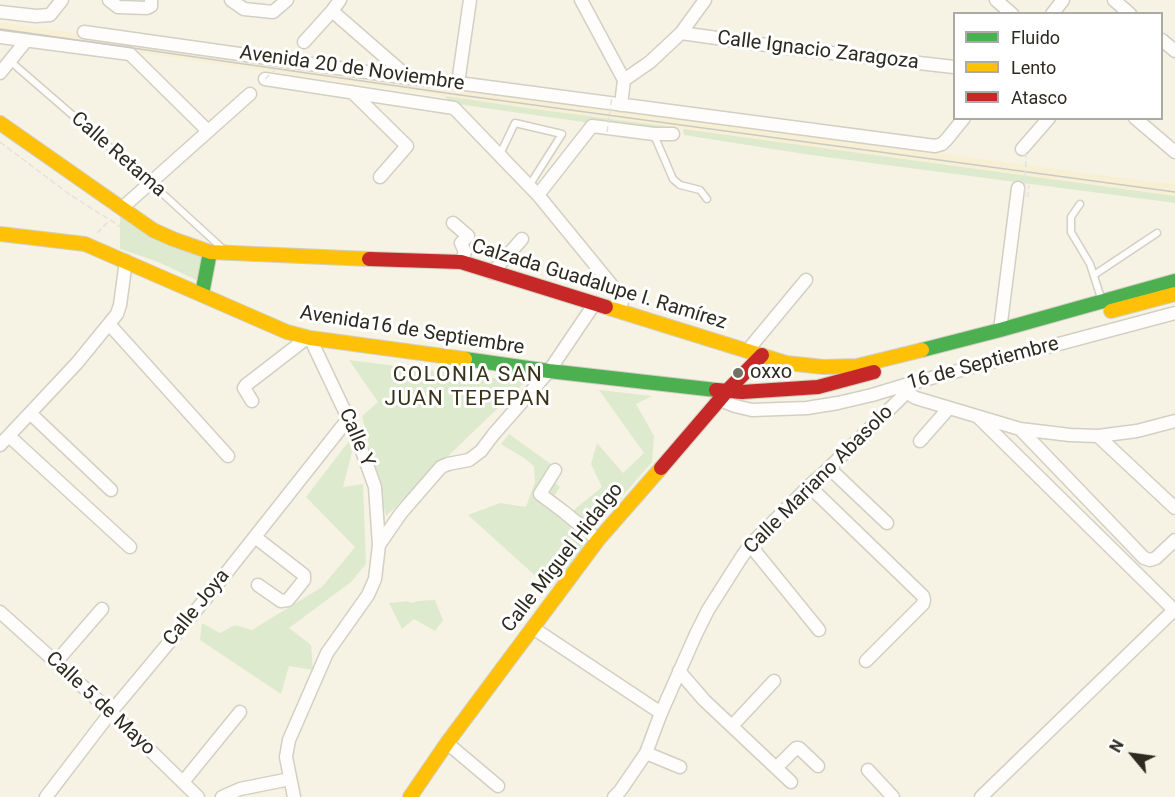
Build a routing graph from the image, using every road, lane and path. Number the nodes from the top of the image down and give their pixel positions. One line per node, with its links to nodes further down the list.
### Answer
1 (62, 0): 14 (street)
2 (109, 0): 3 (street)
3 (151, 0)
4 (231, 0): 5 (street)
5 (286, 0)
6 (340, 0): 13 (street)
7 (470, 0): 32 (street)
8 (580, 0): 31 (street)
9 (705, 0): 19 (street)
10 (996, 0): 15 (street)
11 (1063, 0): 16 (street)
12 (1114, 0): 17 (street)
13 (332, 11): 22 (street); 29 (street)
14 (0, 12)
15 (1010, 12)
16 (1054, 12)
17 (1128, 12)
18 (84, 32): 29 (street, Avenida 20 de Noviembre)
19 (681, 33): 27 (street, Calle Ignacio Zaragoza); 31 (street)
20 (0, 37): 21 (street)
21 (26, 41): 26 (street); 40 (street)
22 (304, 42)
23 (1163, 42): 24 (street)
24 (1175, 51)
25 (288, 58): 30 (path, bridge)
26 (9, 61): 28 (street); 48 (lane, Calle Retama)
27 (953, 67)
28 (0, 73)
29 (409, 78): 32 (street, Avenida 20 de Noviembre)
30 (265, 79): 33 (street)
31 (624, 80): 35 (street)
32 (458, 83): 35 (street, Avenida 20 de Noviembre)
33 (352, 92): 47 (street); 50 (street)
34 (250, 93): 40 (street)
35 (616, 100): 36 (street, Avenida 20 de Noviembre); 41 (path, bridge)
36 (962, 120)
37 (1047, 120): 45 (street)
38 (1137, 120): 46 (street)
39 (0, 123): 53 (main road, Calzada Guadalupe I. Ramírez)
40 (208, 131): 48 (street)
41 (607, 132)
42 (654, 134): 43 (street); 50 (street); 51 (lane)
43 (673, 134)
44 (0, 142): 54 (path)
45 (1024, 150): 49 (path, bridge)
46 (1175, 152)
47 (380, 177)
48 (151, 183): 53 (street); 61 (lane, Calle Retama)
49 (1023, 187): 76 (street)
50 (533, 188): 50 (lane); 73 (street)
51 (707, 200)
52 (1080, 204): 65 (lane)
53 (122, 208): 60 (main road, Calzada Guadalupe I. Ramírez)
54 (110, 220): 59 (path); 66 (path)
55 (453, 223): 63 (street)
56 (1157, 233): 65 (lane)
57 (2, 237): 59 (main road, Avenida16 de Septiembre)
58 (522, 239): 64 (street)
59 (85, 244): 62 (main road, Avenida16 de Septiembre)
60 (210, 252): 61 (main road, Calzada Guadalupe I. Ramírez); 66 (main road)
61 (226, 252): 63 (main road, Calzada Guadalupe I. Ramírez)
62 (126, 261): 69 (main road, Avenida16 de Septiembre); 75 (street)
63 (461, 262): 64 (main road, Calzada Guadalupe I. Ramírez)
64 (492, 273): 72 (main road, Calzada Guadalupe I. Ramírez)
65 (1094, 275): 71 (lane)
66 (205, 279): 69 (main road)
67 (806, 280): 78 (street)
68 (1175, 281): 71 (main road, Calzada Guadalupe I. Ramírez)
69 (202, 294): 77 (main road, Avenida16 de Septiembre)
70 (1175, 294): 82 (main road)
71 (1102, 302): 76 (main road, Calzada Guadalupe I. Ramírez)
72 (595, 303): 73 (main road, Calzada Guadalupe I. Ramírez); 80 (street)
73 (620, 311): 78 (main road, Calzada Guadalupe I. Ramírez)
74 (1175, 313): 81 (street, 16 de Septiembre)
75 (109, 324): 85 (street); 93 (street)
76 (1000, 330): 79 (main road, Calzada Guadalupe I. Ramírez)
77 (308, 338): 80 (main road, Avenida16 de Septiembre); 83 (street); 87 (street, Calle Y)
78 (747, 351): 79 (main road, Calzada Guadalupe I. Ramírez)
79 (762, 356): 82 (main road, Calle Miguel Hidalgo)
80 (549, 371): 82 (main road, Avenida16 de Septiembre); 103 (street)
81 (905, 389): 82 (street, 16 de Septiembre); 84 (street); 94 (street, Calle Mariano Abasolo)
82 (724, 396): 101 (main road, Calle Miguel Hidalgo)
83 (252, 401)
84 (948, 408): 86 (street); 92 (street)
85 (31, 414): 91 (street); 97 (street)
86 (977, 416): 89 (street); 108 (street)
87 (348, 419): 100 (street, Calle Joya); 103 (street, Calle Y)
88 (1175, 421): 90 (street)
89 (1020, 429): 90 (street); 102 (street)
90 (1098, 436): 98 (street)
91 (4, 441): 105 (street)
92 (920, 441)
93 (228, 456)
94 (829, 468): 96 (street, Calle Mariano Abasolo); 99 (street)
95 (555, 470): 101 (street)
96 (809, 486): 104 (street, Calle Mariano Abasolo); 112 (street)
97 (111, 490)
98 (1175, 508)
99 (887, 523)
100 (255, 537): 106 (street); 116 (street, Calle Joya)
101 (598, 540): 110 (main road, Calle Miguel Hidalgo)
102 (1175, 540)
103 (379, 545): 126 (street, Calle Y)
104 (750, 545): 111 (street); 114 (street, Calle Mariano Abasolo)
105 (130, 548)
106 (258, 585)
107 (102, 609): 113 (street)
108 (1175, 610): 137 (street)
109 (0, 612): 113 (street, Calle 5 de Mayo)
110 (532, 628): 118 (street); 120 (main road, Calle Miguel Hidalgo)
111 (819, 630)
112 (866, 661)
113 (56, 662): 116 (street, Calle 5 de Mayo)
114 (679, 671): 118 (street, Calle Mariano Abasolo); 119 (street)
115 (774, 681): 119 (street)
116 (111, 712): 127 (street, Calle 5 de Mayo); 131 (street, Calle Joya)
117 (240, 712): 127 (street)
118 (661, 713): 121 (street, Calle Mariano Abasolo)
119 (732, 726): 124 (street)
120 (447, 743): 129 (street); 135 (main road, Calle Miguel Hidalgo)
121 (646, 753): 123 (street); 130 (street, Calle Mariano Abasolo)
122 (818, 766): 124 (street)
123 (680, 767)
124 (776, 768): 128 (street)
125 (868, 770): 136 (street)
126 (290, 779): 133 (street); 134 (street, Calle Y)
127 (183, 782): 132 (street, Calle 5 de Mayo)
128 (790, 782)
129 (498, 786)
130 (621, 795)
131 (46, 797)
132 (198, 797)
133 (222, 797)
134 (294, 797)
135 (410, 797)
136 (893, 797)
137 (981, 797)

